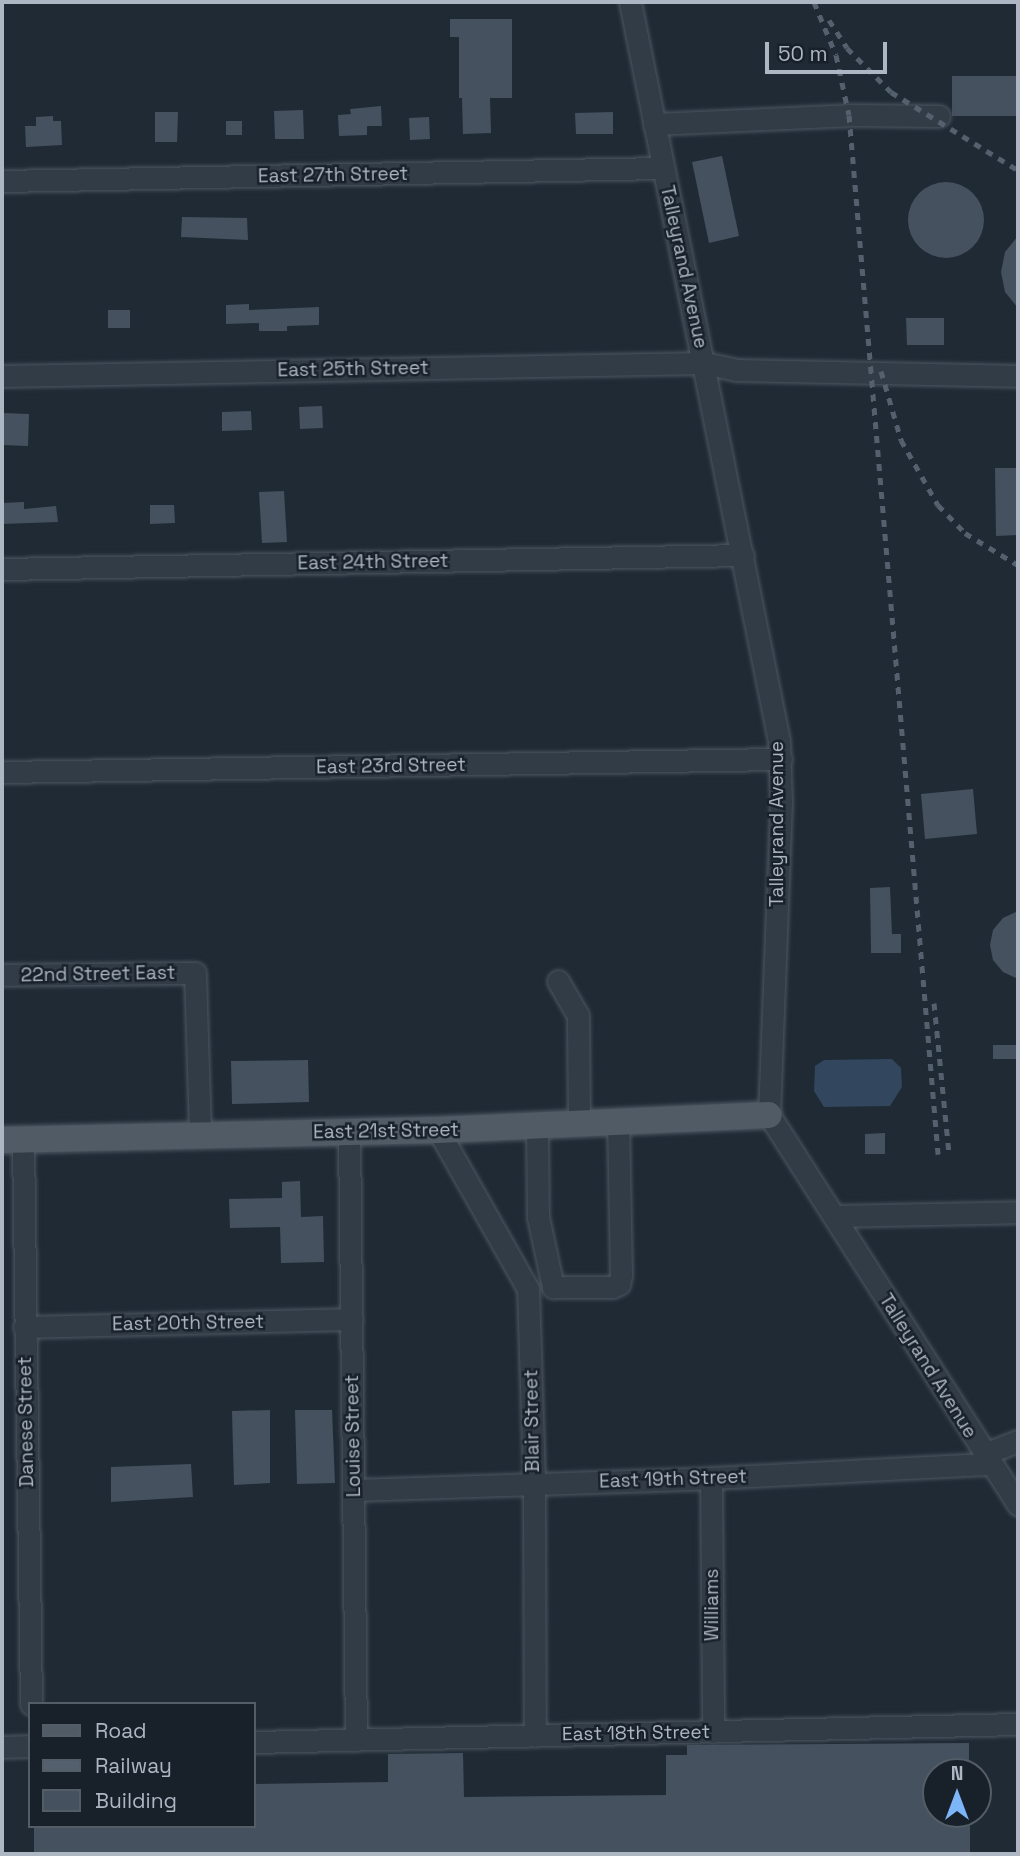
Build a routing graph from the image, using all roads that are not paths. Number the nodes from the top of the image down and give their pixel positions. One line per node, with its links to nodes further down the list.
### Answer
1 (630, 2): 3 (street, Talleyrand Avenue)
2 (939, 116): 3 (street)
3 (654, 124): 4 (street, Talleyrand Avenue)
4 (663, 168): 5 (street, East 27th Street); 6 (street, Talleyrand Avenue)
5 (2, 181)
6 (704, 363): 7 (street, East 25th Street); 8 (street, East 25th Street); 9 (street, Talleyrand Avenue)
7 (2, 376)
8 (1018, 376)
9 (743, 555): 10 (street, East 24th Street); 11 (street, Talleyrand Avenue)
10 (2, 569)
11 (781, 759): 12 (street, East 23rd Street); 15 (street, Talleyrand Avenue)
12 (2, 772)
13 (2, 975): 21 (street, 22nd Street East)
14 (558, 981): 17 (street)
15 (769, 1115): 16 (main road, East 21st Street); 24 (street, Talleyrand Avenue)
16 (618, 1123): 17 (main road, East 21st Street); 18 (street)
17 (579, 1124): 18 (main road, East 21st Street)
18 (537, 1126): 19 (main road, East 21st Street)
19 (438, 1130): 20 (main road, East 21st Street); 30 (street, Blair Street)
20 (349, 1132): 21 (main road, East 21st Street); 25 (street, Louise Street)
21 (200, 1136): 22 (main road, East 21st Street)
22 (12, 1140): 26 (street, Danese Street)
23 (1018, 1212): 24 (street)
24 (834, 1216): 28 (street, Talleyrand Avenue)
25 (352, 1319): 26 (street, East 20th Street); 31 (street, Louise Street)
26 (24, 1327): 33 (street, Danese Street)
27 (1018, 1441): 28 (street, East 19th Street)
28 (988, 1459): 29 (street, East 19th Street); 32 (street, Talleyrand Avenue)
29 (712, 1478): 30 (street, East 19th Street); 35 (street, Williams)
30 (534, 1484): 31 (street, East 19th Street); 36 (street, Blair Street)
31 (354, 1490): 37 (street, Louise Street)
32 (1018, 1505)
33 (31, 1702)
34 (1018, 1724): 35 (street, East 18th Street)
35 (713, 1732): 36 (street, East 18th Street)
36 (535, 1736): 37 (street, East 18th Street)
37 (356, 1740): 38 (street, East 18th Street)
38 (256, 1742)
39 (28, 1746): 40 (street)
40 (2, 1747)

